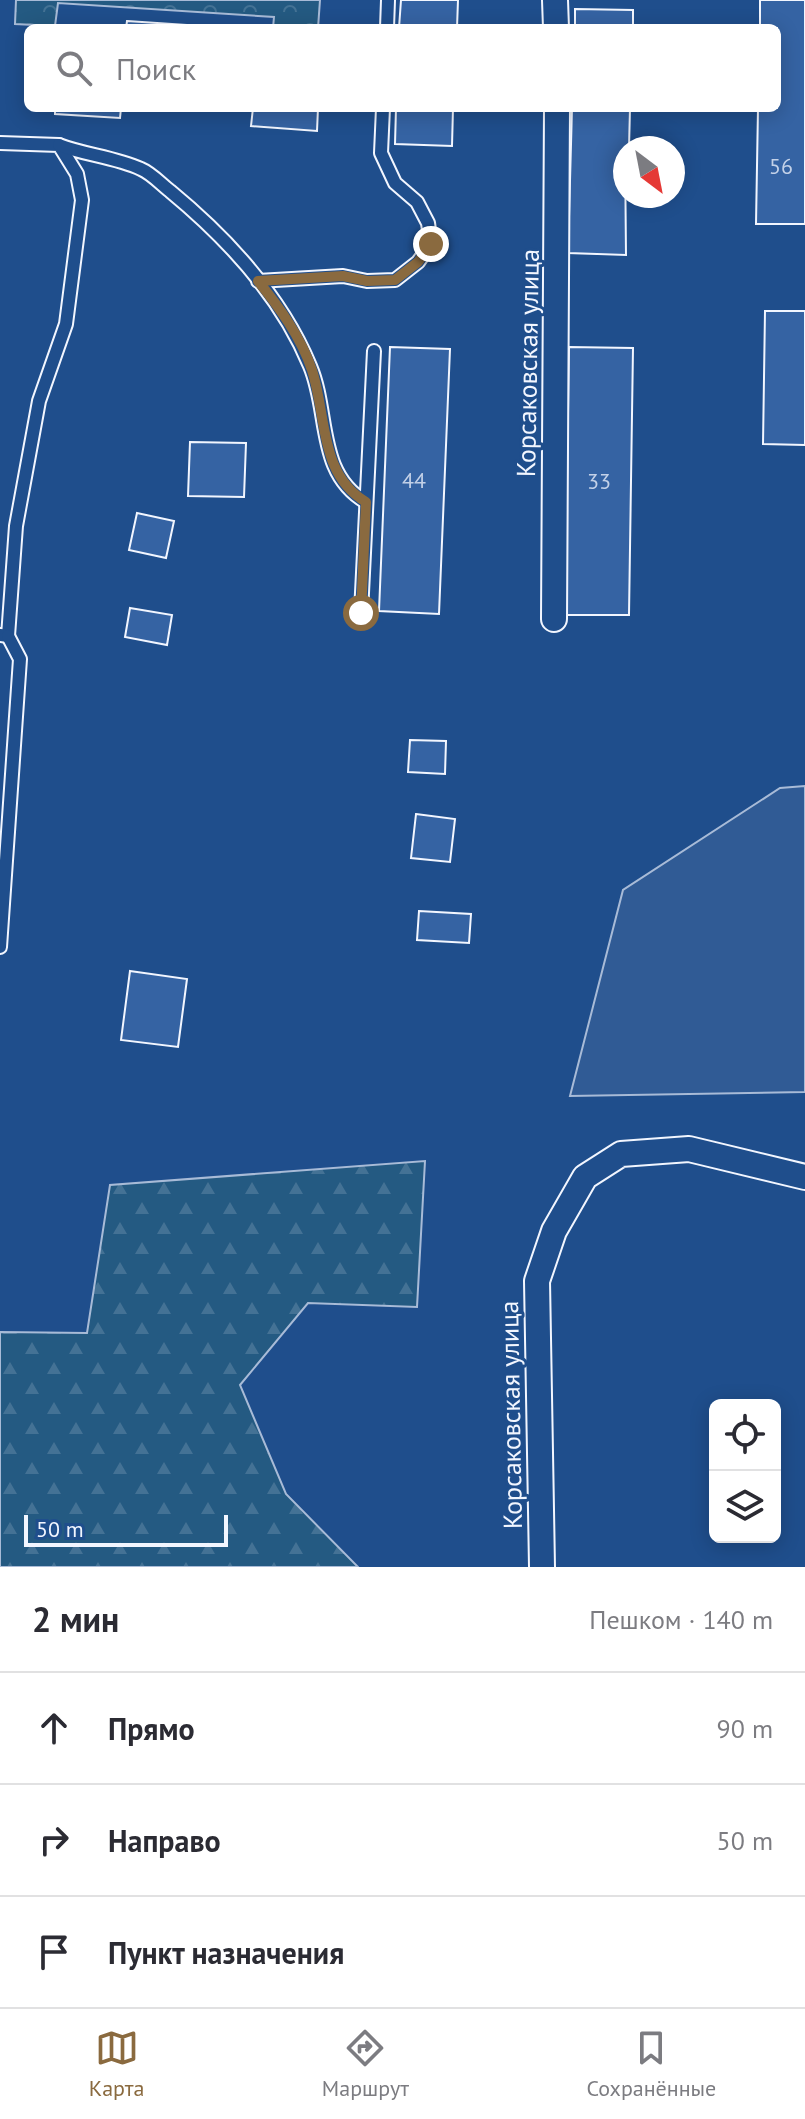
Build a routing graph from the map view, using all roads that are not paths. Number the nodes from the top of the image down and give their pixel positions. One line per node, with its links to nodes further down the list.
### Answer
1 (388, 0): 3 (lane)
2 (555, 0): 4 (street)
3 (387, 24)
4 (556, 24)
5 (383, 112): 9 (lane)
6 (557, 112): 13 (street, Корсаковская улица)
7 (0, 143): 8 (lane)
8 (59, 145): 9 (lane); 14 (lane)
9 (258, 281): 11 (lane)
10 (374, 351): 11 (lane)
11 (366, 502): 12 (lane)
12 (361, 613)
13 (554, 619)
14 (4, 636): 15 (lane)
15 (0, 947)
16 (805, 1177): 17 (street, Корсаковская улица)
17 (542, 1567)

